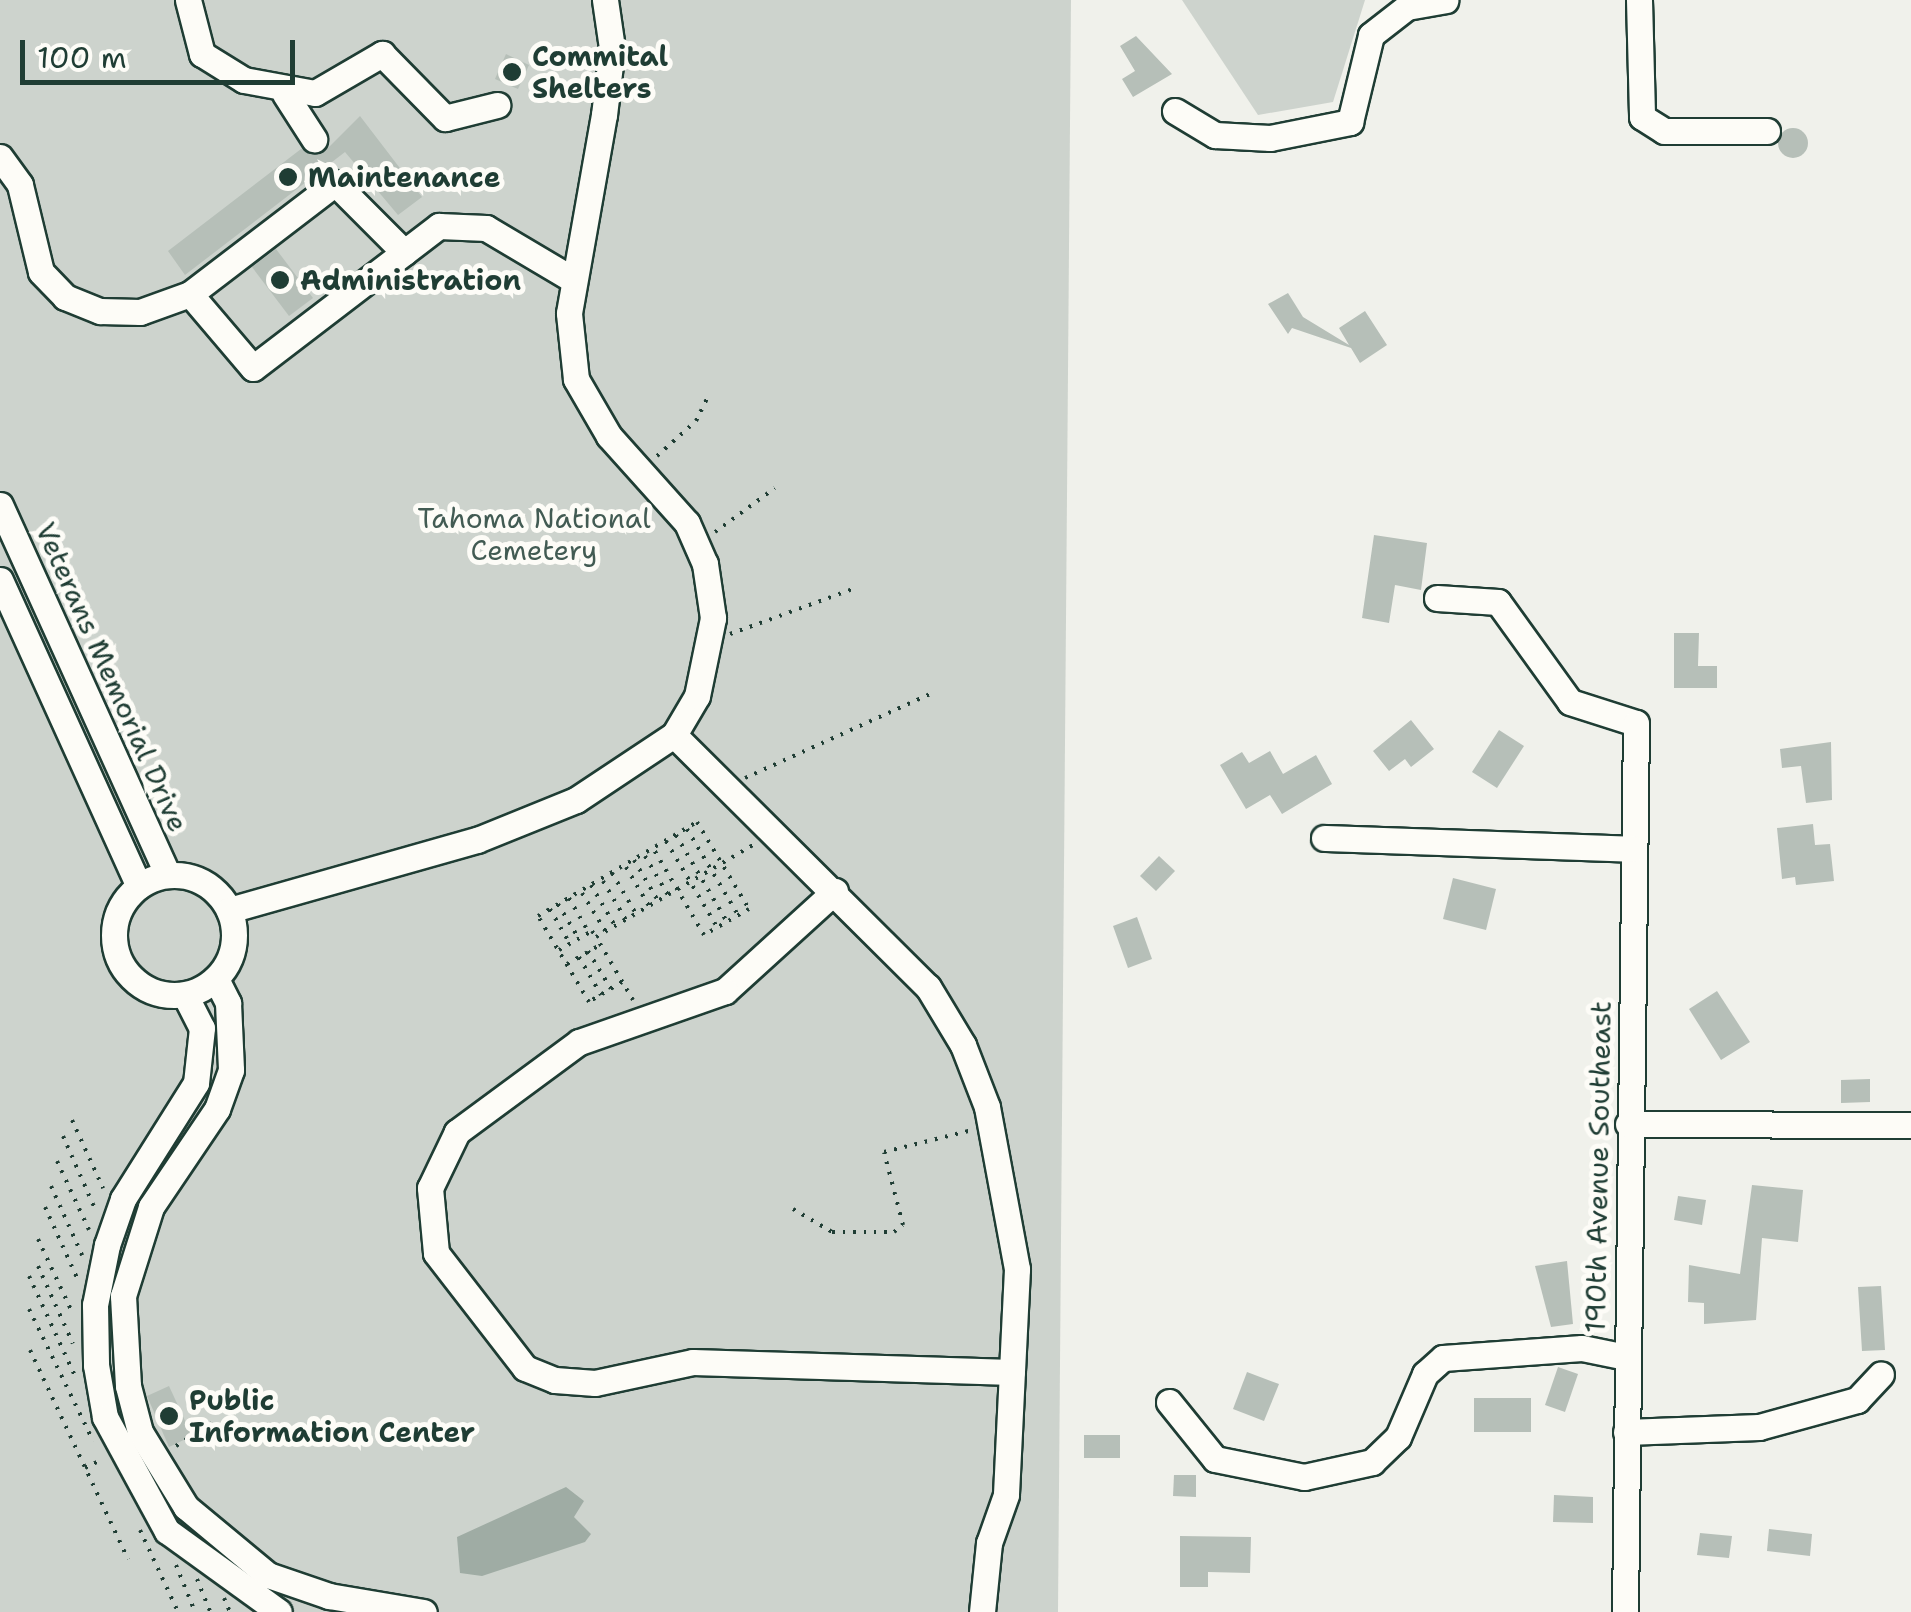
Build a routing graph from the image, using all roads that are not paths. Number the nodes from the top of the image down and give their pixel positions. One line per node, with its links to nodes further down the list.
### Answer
1 (188, 0): 5 (street)
2 (606, 0): 12 (street)
3 (1445, 0): 7 (street)
4 (1638, 0): 8 (street)
5 (285, 94): 6 (street); 9 (street)
6 (497, 104)
7 (1175, 110)
8 (1766, 131)
9 (314, 139)
10 (0, 157): 13 (street)
11 (404, 252): 12 (street); 13 (street); 13 (street)
12 (572, 278): 17 (street)
13 (190, 294)
14 (0, 505): 20 (street, Veterans Memorial Drive)
15 (0, 580): 21 (street)
16 (1437, 598): 19 (street, 190th Avenue Southeast)
17 (674, 735): 22 (street); 23 (street)
18 (1324, 838): 19 (street)
19 (1633, 849): 26 (street, 190th Avenue Southeast)
20 (168, 875): 21 (street); 23 (street)
21 (139, 886): 25 (street)
22 (835, 891): 29 (street); 29 (street)
23 (230, 910): 24 (street)
24 (216, 978): 25 (street); 33 (street)
25 (185, 995): 34 (street)
26 (1628, 1124): 27 (street); 28 (street, 190th Avenue Southeast)
27 (1911, 1125)
28 (1626, 1357): 31 (street); 32 (street, 190th Avenue Southeast)
29 (1012, 1372): 35 (street)
30 (1880, 1374): 32 (street)
31 (1169, 1402)
32 (1626, 1432): 36 (street, 190th Avenue Southeast)
33 (412, 1611)
34 (279, 1612)
35 (982, 1612)
36 (1625, 1612)

